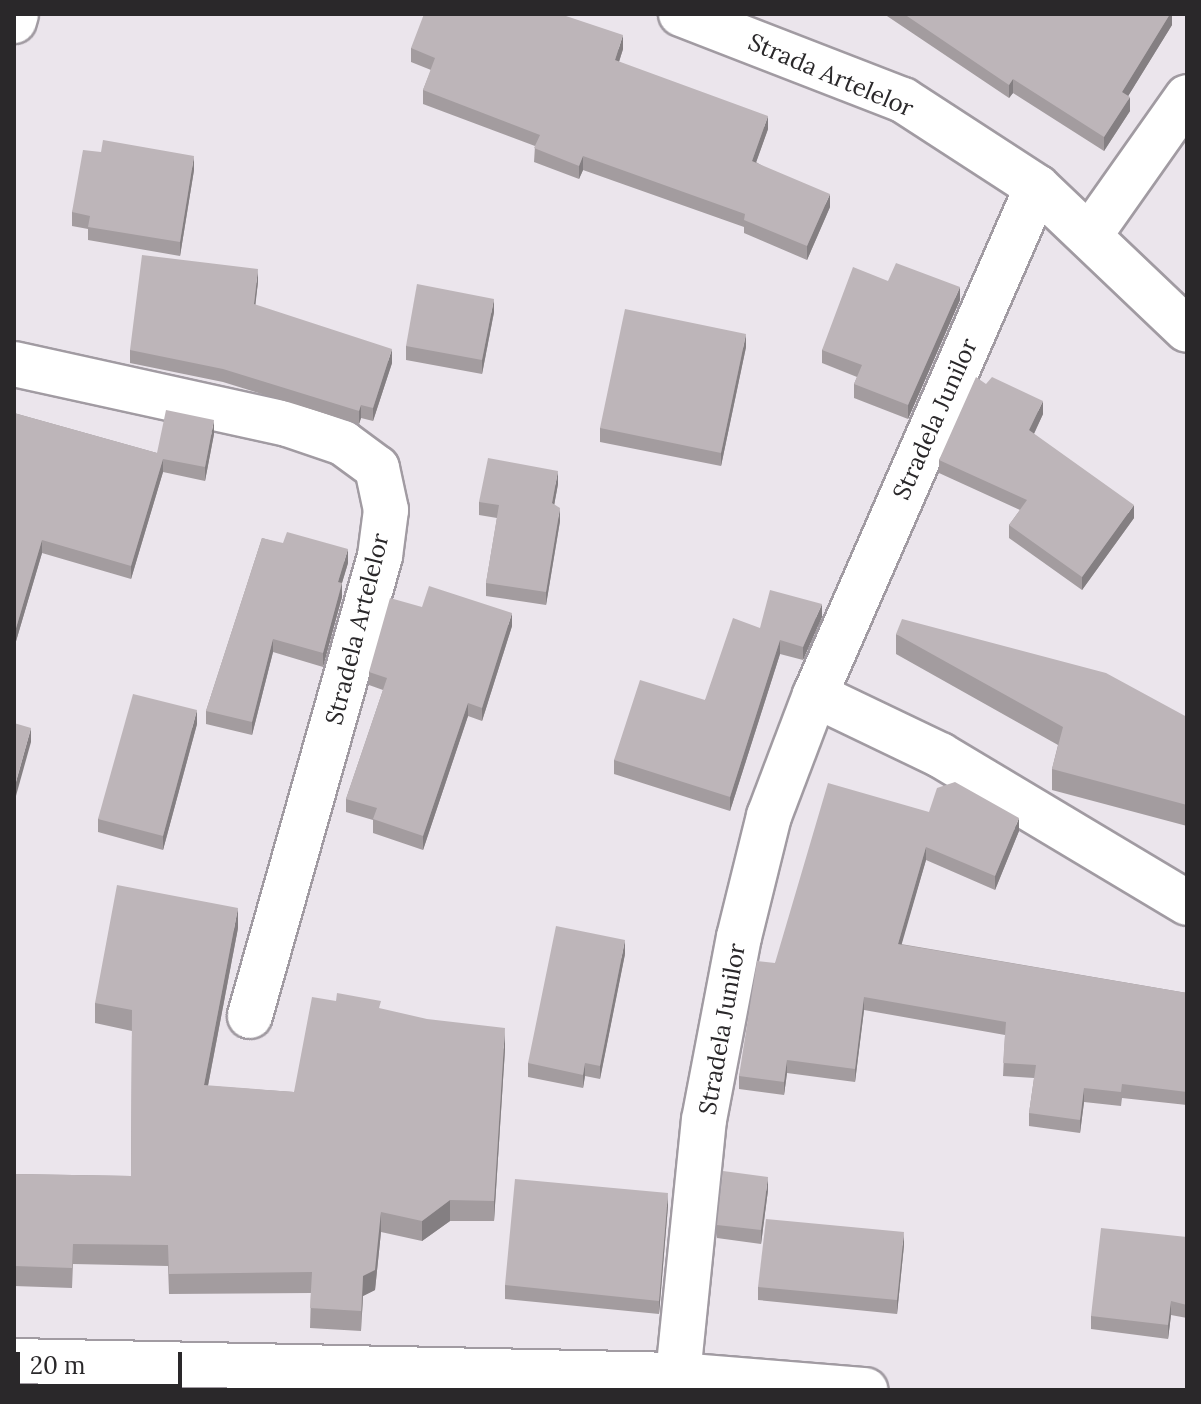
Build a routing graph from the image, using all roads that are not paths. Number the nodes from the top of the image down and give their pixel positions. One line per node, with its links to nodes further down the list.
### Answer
1 (16, 14): 3 (street)
2 (681, 14): 5 (street, Strada Artelelor)
3 (14, 21)
4 (1187, 97): 6 (street)
5 (1037, 187): 6 (street, Strada Artelelor); 9 (street, Stradela Junilor)
6 (1089, 236): 7 (street, Strada Artelelor)
7 (1187, 330)
8 (14, 364): 11 (street, Stradela Artelelor)
9 (815, 695): 10 (street); 13 (street, Stradela Junilor)
10 (1187, 903)
11 (250, 1016)
12 (14, 1361): 13 (street)
13 (678, 1375): 14 (street)
14 (865, 1390)

